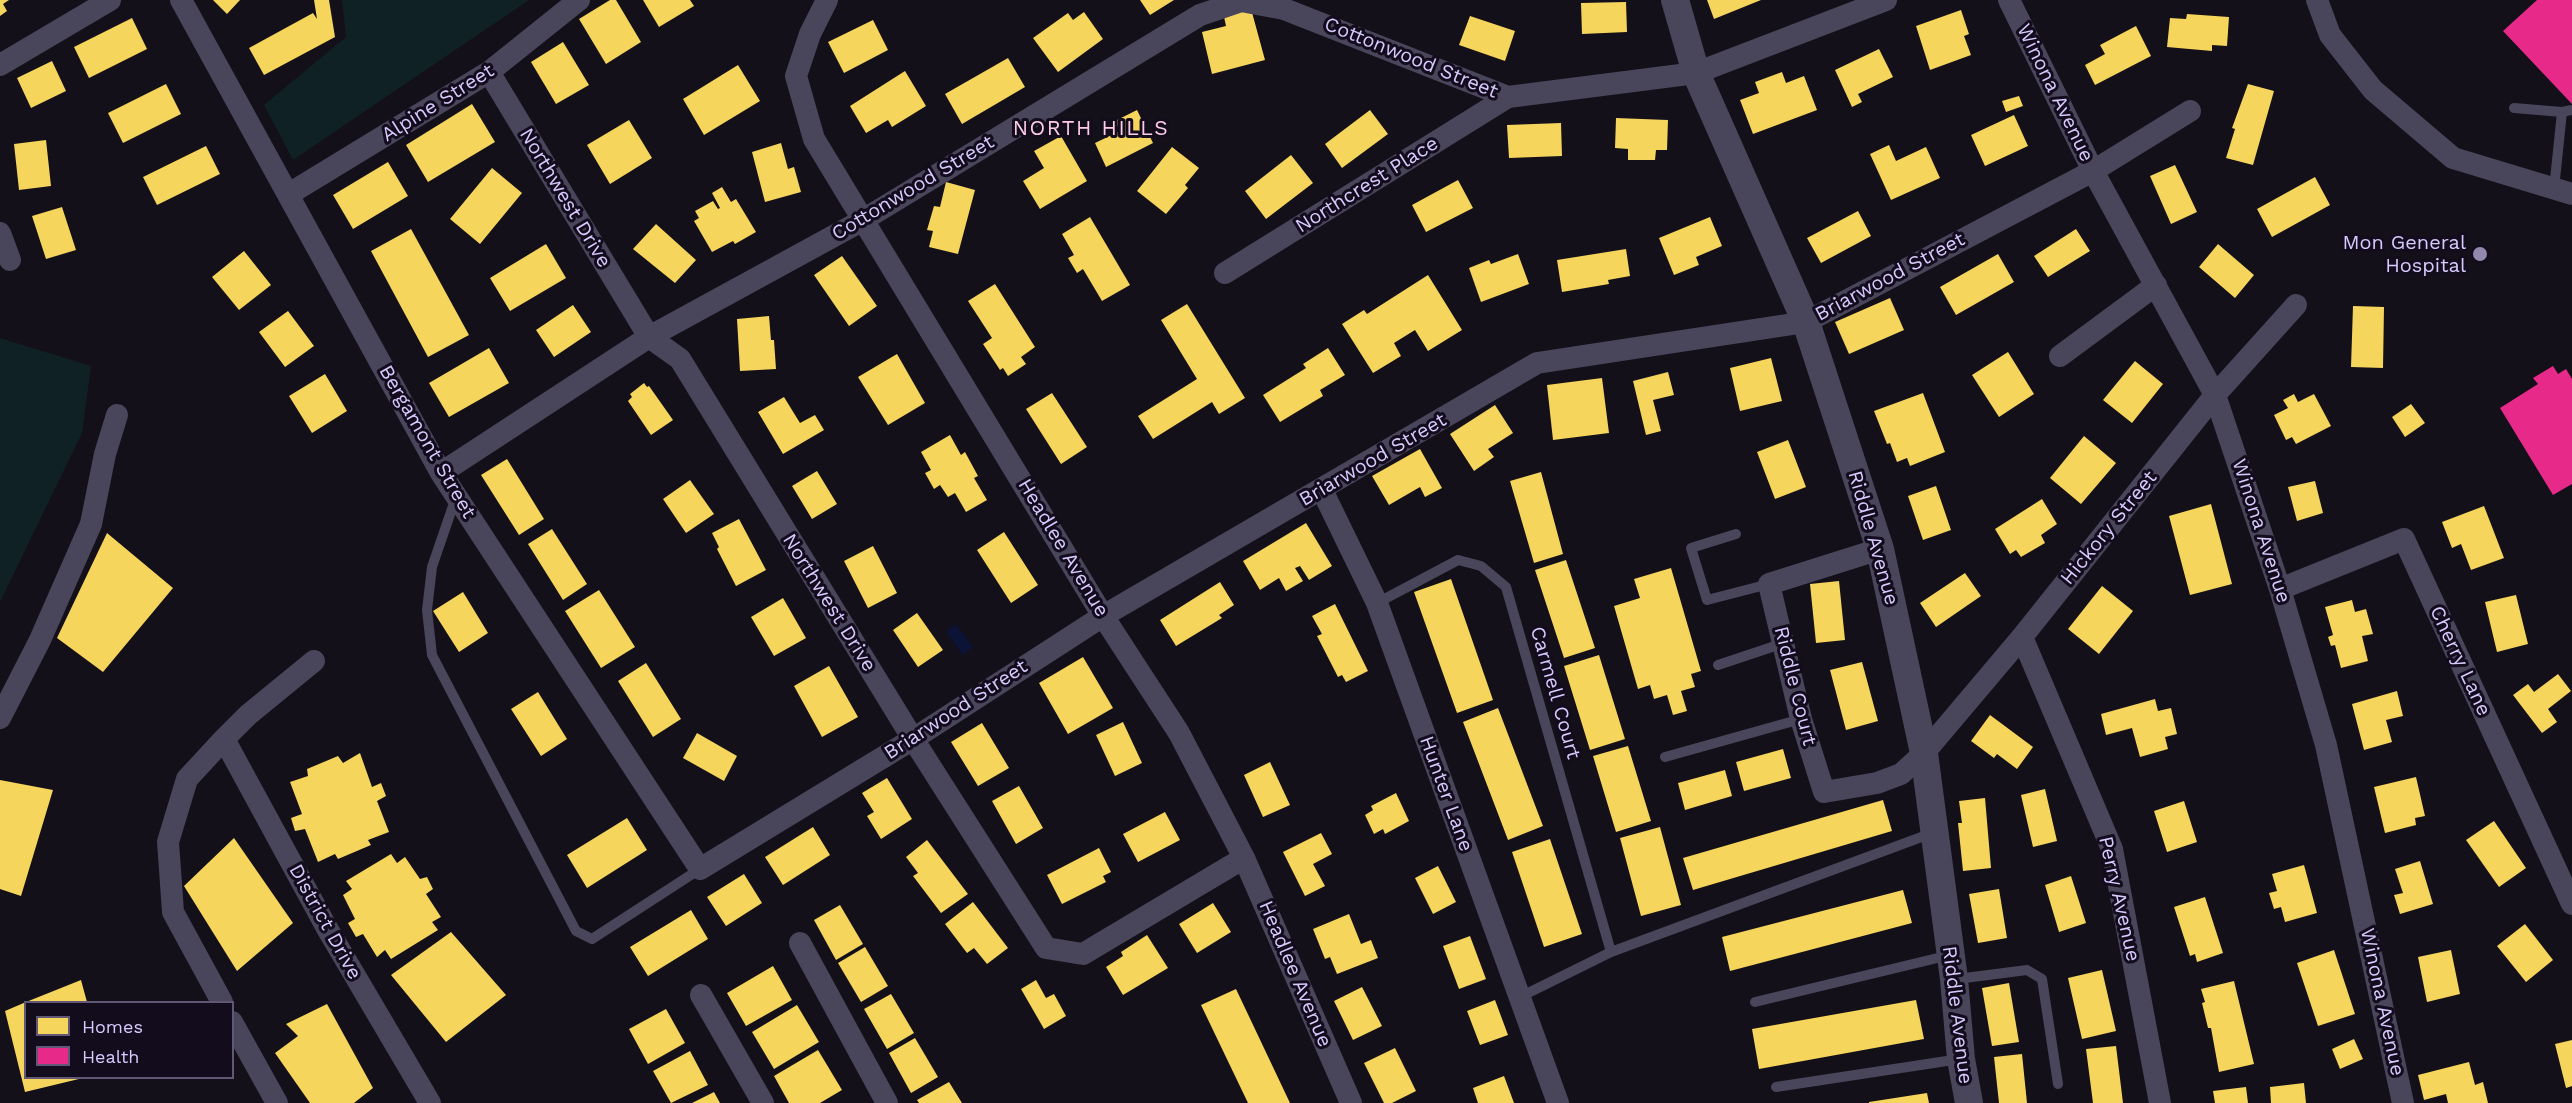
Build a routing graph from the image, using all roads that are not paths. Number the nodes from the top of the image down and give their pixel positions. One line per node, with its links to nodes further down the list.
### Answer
1 (110, 0): 9 (street)
2 (181, 0): 18 (street, Bergamont Street)
3 (579, 0): 10 (street, Alpine Street)
4 (827, 0): 19 (street, Headlee Avenue)
5 (1675, 0): 11 (street, Riddle Avenue)
6 (1886, 0): 11 (street, Cottonwood Street)
7 (2008, 0): 16 (street, Winona Avenue)
8 (2317, 0): 17 (street)
9 (0, 64)
10 (489, 72): 18 (street, Alpine Street); 26 (street, Northwest Drive)
11 (1696, 73): 12 (street, Cottonwood Street); 25 (street, Riddle Avenue)
12 (1508, 97): 19 (street, Cottonwood Street); 22 (street, Northcrest Place)
13 (2514, 108): 15 (lane)
14 (2190, 111): 16 (street, Briarwood Street)
15 (2567, 111): 17 (lane)
16 (2094, 171): 23 (street, Winona Avenue); 25 (street, Briarwood Street)
17 (2563, 191)
18 (289, 194): 30 (street, Bergamont Street)
19 (863, 220): 26 (street, Cottonwood Street); 38 (street, Headlee Avenue)
20 (0, 233): 21 (street)
21 (10, 260)
22 (1225, 273)
23 (2156, 285): 27 (street); 28 (street, Winona Avenue)
24 (2296, 306): 28 (street, Hickory Street)
25 (1806, 322): 31 (street, Briarwood Street); 34 (street, Riddle Avenue)
26 (649, 337): 30 (street, Cottonwood Street); 46 (street, Northwest Drive)
27 (2060, 356)
28 (2215, 395): 36 (street, Winona Avenue); 39 (street, Hickory Street)
29 (117, 415): 43 (street)
30 (441, 473): 32 (street, Bergamont Street)
31 (1322, 490): 37 (street, Hunter Lane); 38 (street, Briarwood Street)
32 (457, 496): 51 (street, Bergamont Street); 51 (lane)
33 (1736, 534): 35 (lane)
34 (1880, 549): 35 (street); 47 (street, Riddle Avenue)
35 (1769, 584): 40 (street, Riddle Court)
36 (2280, 589): 52 (street, Cherry Lane); 72 (street, Winona Avenue)
37 (1377, 603): 54 (lane, Carmell Court); 57 (street, Hunter Lane)
38 (1103, 616): 46 (street, Briarwood Street); 50 (street, Headlee Avenue)
39 (2022, 637): 47 (street, Hickory Street); 71 (street, Perry Avenue)
40 (1784, 643): 42 (lane); 44 (street, Riddle Court)
41 (314, 661): 45 (street)
42 (1718, 665)
43 (0, 718)
44 (1801, 719): 47 (street, Riddle Court); 48 (lane)
45 (224, 739): 58 (street); 65 (street, District Drive)
46 (913, 739): 50 (street, Northwest Drive); 51 (street, Briarwood Street)
47 (1924, 753): 49 (street, Riddle Avenue)
48 (1665, 757)
49 (1935, 832): 54 (lane); 55 (street, Riddle Avenue)
50 (1244, 858): 68 (street, Headlee Avenue)
51 (700, 869)
52 (2572, 904)
53 (800, 943): 67 (street)
54 (1611, 952): 57 (lane)
55 (1952, 967): 59 (lane); 61 (street, Riddle Avenue); 62 (lane)
56 (701, 995): 66 (street)
57 (1520, 997): 69 (street, Hunter Lane)
58 (221, 1001)
59 (1755, 1002)
60 (234, 1026): 64 (street)
61 (1961, 1059): 63 (lane); 70 (street, Riddle Avenue)
62 (2058, 1084)
63 (1776, 1087)
64 (277, 1103)
65 (430, 1103)
66 (763, 1103)
67 (887, 1103)
68 (1351, 1103)
69 (1558, 1103)
70 (1969, 1103)
71 (2160, 1103)
72 (2403, 1103)

